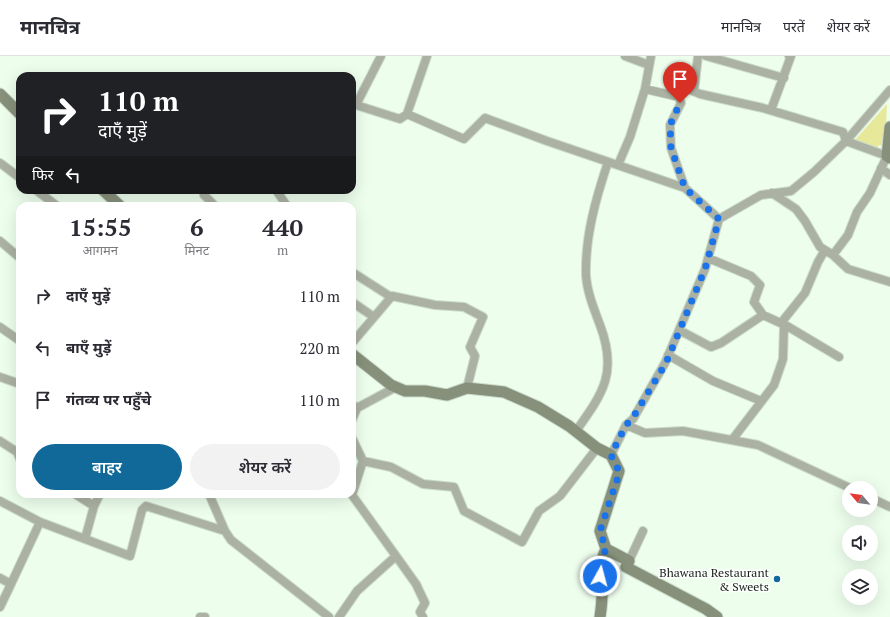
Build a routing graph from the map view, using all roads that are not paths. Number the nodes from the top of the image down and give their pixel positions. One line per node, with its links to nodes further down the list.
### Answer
1 (381, 56): 18 (street)
2 (427, 56): 18 (street)
3 (625, 56): 9 (street)
4 (651, 56): 9 (street)
5 (698, 56): 13 (street)
6 (706, 56): 8 (street)
7 (789, 56): 10 (street)
8 (725, 58): 10 (street)
9 (649, 65): 11 (street)
10 (784, 78): 17 (street)
11 (645, 89): 15 (street); 24 (street)
12 (890, 90): 20 (street)
13 (694, 91): 15 (street); 17 (street)
14 (0, 94): 16 (street)
15 (678, 94): 28 (street)
16 (16, 110)
17 (770, 110): 20 (street)
18 (406, 114): 22 (street)
19 (890, 127): 21 (street)
20 (846, 141): 21 (street); 29 (street)
21 (889, 157): 25 (street)
22 (608, 162): 24 (street); 63 (street)
23 (0, 163): 26 (street)
24 (618, 165): 28 (street)
25 (881, 168): 27 (street); 40 (street)
26 (16, 175)
27 (890, 175)
28 (685, 188): 36 (street)
29 (772, 193): 36 (street); 38 (street)
30 (41, 194): 33 (street)
31 (107, 194): 34 (street)
32 (204, 195): 35 (street)
33 (52, 202)
34 (116, 202)
35 (211, 202)
36 (719, 219): 41 (street)
37 (0, 241): 39 (street)
38 (825, 250): 40 (street); 48 (street)
39 (16, 255)
40 (833, 255): 43 (street)
41 (708, 258): 46 (street); 50 (street)
42 (356, 275): 44 (street)
43 (890, 282)
44 (391, 298): 47 (street); 59 (street)
45 (356, 305): 47 (street)
46 (763, 315): 48 (street); 50 (street)
47 (374, 317): 52 (street)
48 (783, 324): 55 (street); 60 (street)
49 (0, 328): 51 (street)
50 (679, 330): 53 (street)
51 (16, 338)
52 (356, 338)
53 (668, 355): 60 (street); 62 (street)
54 (356, 357): 58 (street)
55 (839, 357)
56 (0, 377): 57 (street)
57 (16, 383)
58 (396, 388): 59 (street); 61 (street)
59 (467, 388): 63 (street)
60 (761, 401): 64 (street)
61 (356, 405)
62 (626, 425): 64 (street); 69 (street)
63 (576, 431): 67 (street)
64 (732, 440): 72 (street)
65 (0, 441): 68 (street)
66 (356, 446): 70 (street)
67 (597, 448): 69 (street); 70 (street)
68 (16, 451)
69 (611, 455): 85 (street)
70 (364, 461): 71 (street)
71 (356, 484)
72 (842, 484)
73 (81, 498): 79 (street)
74 (98, 498): 79 (street)
75 (211, 498): 83 (street)
76 (354, 498): 86 (street)
77 (0, 501): 81 (street)
78 (878, 501): 80 (street)
79 (94, 506): 84 (street)
80 (890, 507)
81 (40, 522): 84 (street); 89 (street)
82 (644, 531): 87 (street)
83 (225, 532): 84 (street); 93 (street)
84 (85, 539)
85 (606, 549): 87 (street); 96 (street)
86 (396, 556): 94 (street); 95 (street)
87 (629, 561): 97 (street)
88 (0, 578): 89 (street)
89 (11, 584): 90 (street)
90 (0, 607)
91 (200, 617): 92 (street)
92 (205, 617)
93 (329, 617)
94 (339, 617)
95 (423, 617)
96 (600, 617)
97 (717, 617)

